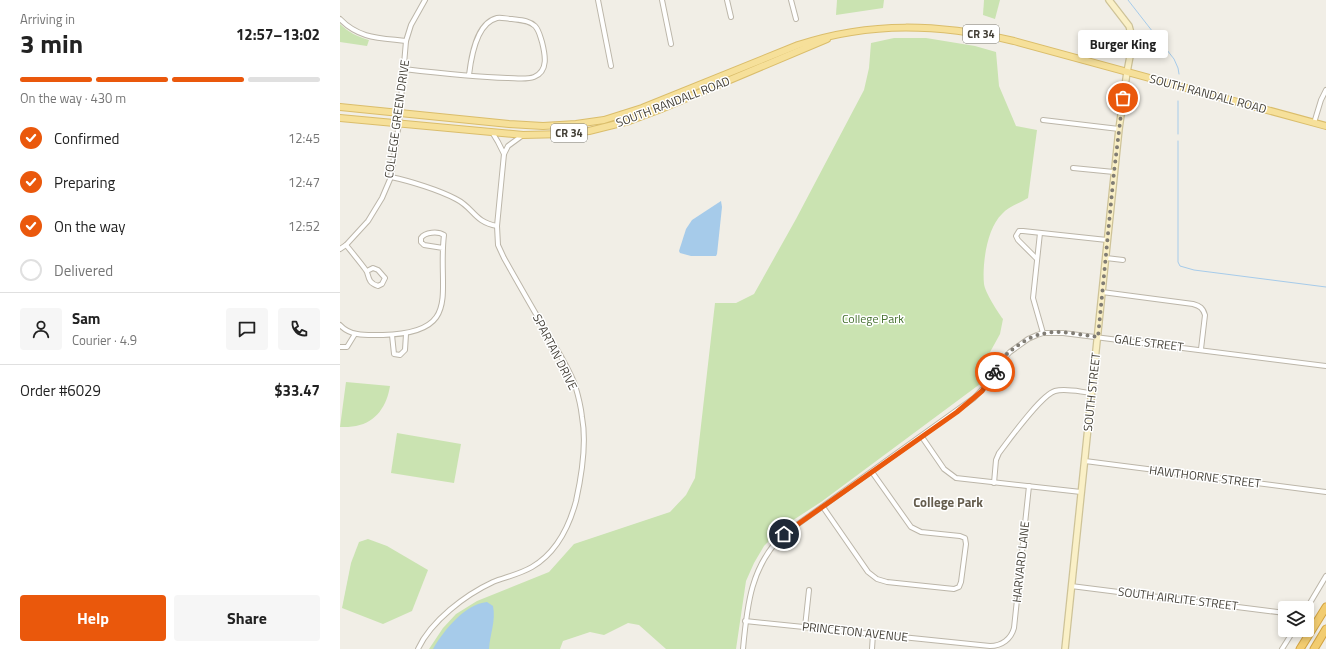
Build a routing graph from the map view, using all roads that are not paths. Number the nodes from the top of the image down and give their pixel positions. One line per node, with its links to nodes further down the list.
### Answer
1 (425, 0): 11 (street, COLLEGE GREEN DRIVE)
2 (598, 0): 13 (street)
3 (662, 0): 12 (street)
4 (727, 0): 7 (street)
5 (791, 0): 9 (street)
6 (1109, 0): 15 (street, SOUTH STREET)
7 (731, 17)
8 (340, 19): 11 (street)
9 (796, 19)
10 (832, 36): 15 (main road, SOUTH RANDALL ROAD / CR 34); 19 (main road, SOUTH RANDALL ROAD / CR 34); 27 (main road, SOUTH RANDALL ROAD / CR 34)
11 (406, 41): 14 (street, COLLEGE GREEN DRIVE)
12 (671, 44)
13 (611, 66)
14 (404, 69): 16 (street); 19 (street, COLLEGE GREEN DRIVE)
15 (1127, 72): 23 (main road, SOUTH RANDALL ROAD / CR 34); 25 (street, SOUTH STREET)
16 (469, 75): 16 (street)
17 (1326, 90): 23 (street)
18 (340, 108): 19 (main road, SOUTH RANDALL ROAD / CR 34)
19 (400, 113): 22 (street, COLLEGE GREEN DRIVE)
20 (340, 118): 22 (main road, SOUTH RANDALL ROAD / CR 34)
21 (1043, 120): 25 (street)
22 (399, 123): 26 (main road, SOUTH RANDALL ROAD / CR 34); 31 (street, COLLEGE GREEN DRIVE)
23 (1314, 123): 24 (main road, SOUTH RANDALL ROAD / CR 34)
24 (1326, 126)
25 (1119, 129): 30 (street, SOUTH STREET)
26 (492, 132): 27 (main road, SOUTH RANDALL ROAD / CR 34); 28 (street)
27 (522, 136): 28 (street)
28 (504, 154): 32 (street, SPARTAN DRIVE)
29 (1073, 168): 30 (street)
30 (1114, 172): 34 (street, SOUTH STREET)
31 (391, 177): 32 (street); 35 (street, COLLEGE GREEN DRIVE)
32 (497, 226): 73 (street, SPARTAN DRIVE)
33 (1040, 233): 34 (street); 38 (street); 38 (street)
34 (1107, 240): 39 (street, SOUTH STREET)
35 (346, 245): 37 (street, COLLEGE GREEN DRIVE); 41 (street)
36 (443, 248): 36 (street); 46 (street)
37 (340, 249)
38 (1036, 258): 44 (street)
39 (1106, 258): 40 (street); 42 (street, SOUTH STREET)
40 (1123, 260)
41 (367, 271): 41 (street)
42 (1102, 292): 48 (street, SOUTH STREET); 50 (street)
43 (340, 328): 45 (street)
44 (1043, 333): 48 (street, GALE STREET); 53 (street, GALE STREET)
45 (355, 334): 47 (street); 49 (street)
46 (406, 334): 47 (street); 47 (street)
47 (392, 335)
48 (1098, 337): 50 (street, GALE STREET); 52 (street, SOUTH STREET)
49 (340, 347)
50 (1201, 349): 51 (street, GALE STREET)
51 (1326, 366)
52 (1092, 393): 54 (street, SOUTH STREET); 56 (street)
53 (922, 437): 55 (street, GALE STREET); 56 (street)
54 (1085, 461): 58 (street, SOUTH STREET); 59 (street, HAWTHORNE STREET)
55 (872, 472): 60 (street, GALE STREET); 60 (street)
56 (994, 482): 57 (street)
57 (1028, 486): 58 (street); 71 (street, HARVARD LANE)
58 (1081, 492): 62 (street, SOUTH STREET)
59 (1326, 492)
60 (823, 507): 67 (street, GALE STREET)
61 (1326, 576): 64 (street)
62 (1071, 586): 66 (street, SOUTH AIRLITE STREET); 76 (street, SOUTH STREET)
63 (809, 590): 68 (street)
64 (1311, 601)
65 (1326, 607): 78 (highway)
66 (1278, 612)
67 (745, 621): 68 (street, PRINCETON AVENUE); 74 (street, GALE STREET)
68 (805, 627): 70 (street, PRINCETON AVENUE)
69 (1326, 629): 79 (highway)
70 (874, 634): 71 (street, PRINCETON AVENUE); 75 (street)
71 (1009, 637)
72 (1290, 637): 77 (street)
73 (418, 649)
74 (742, 649)
75 (872, 649)
76 (1065, 649)
77 (1282, 649)
78 (1300, 649)
79 (1314, 649)

